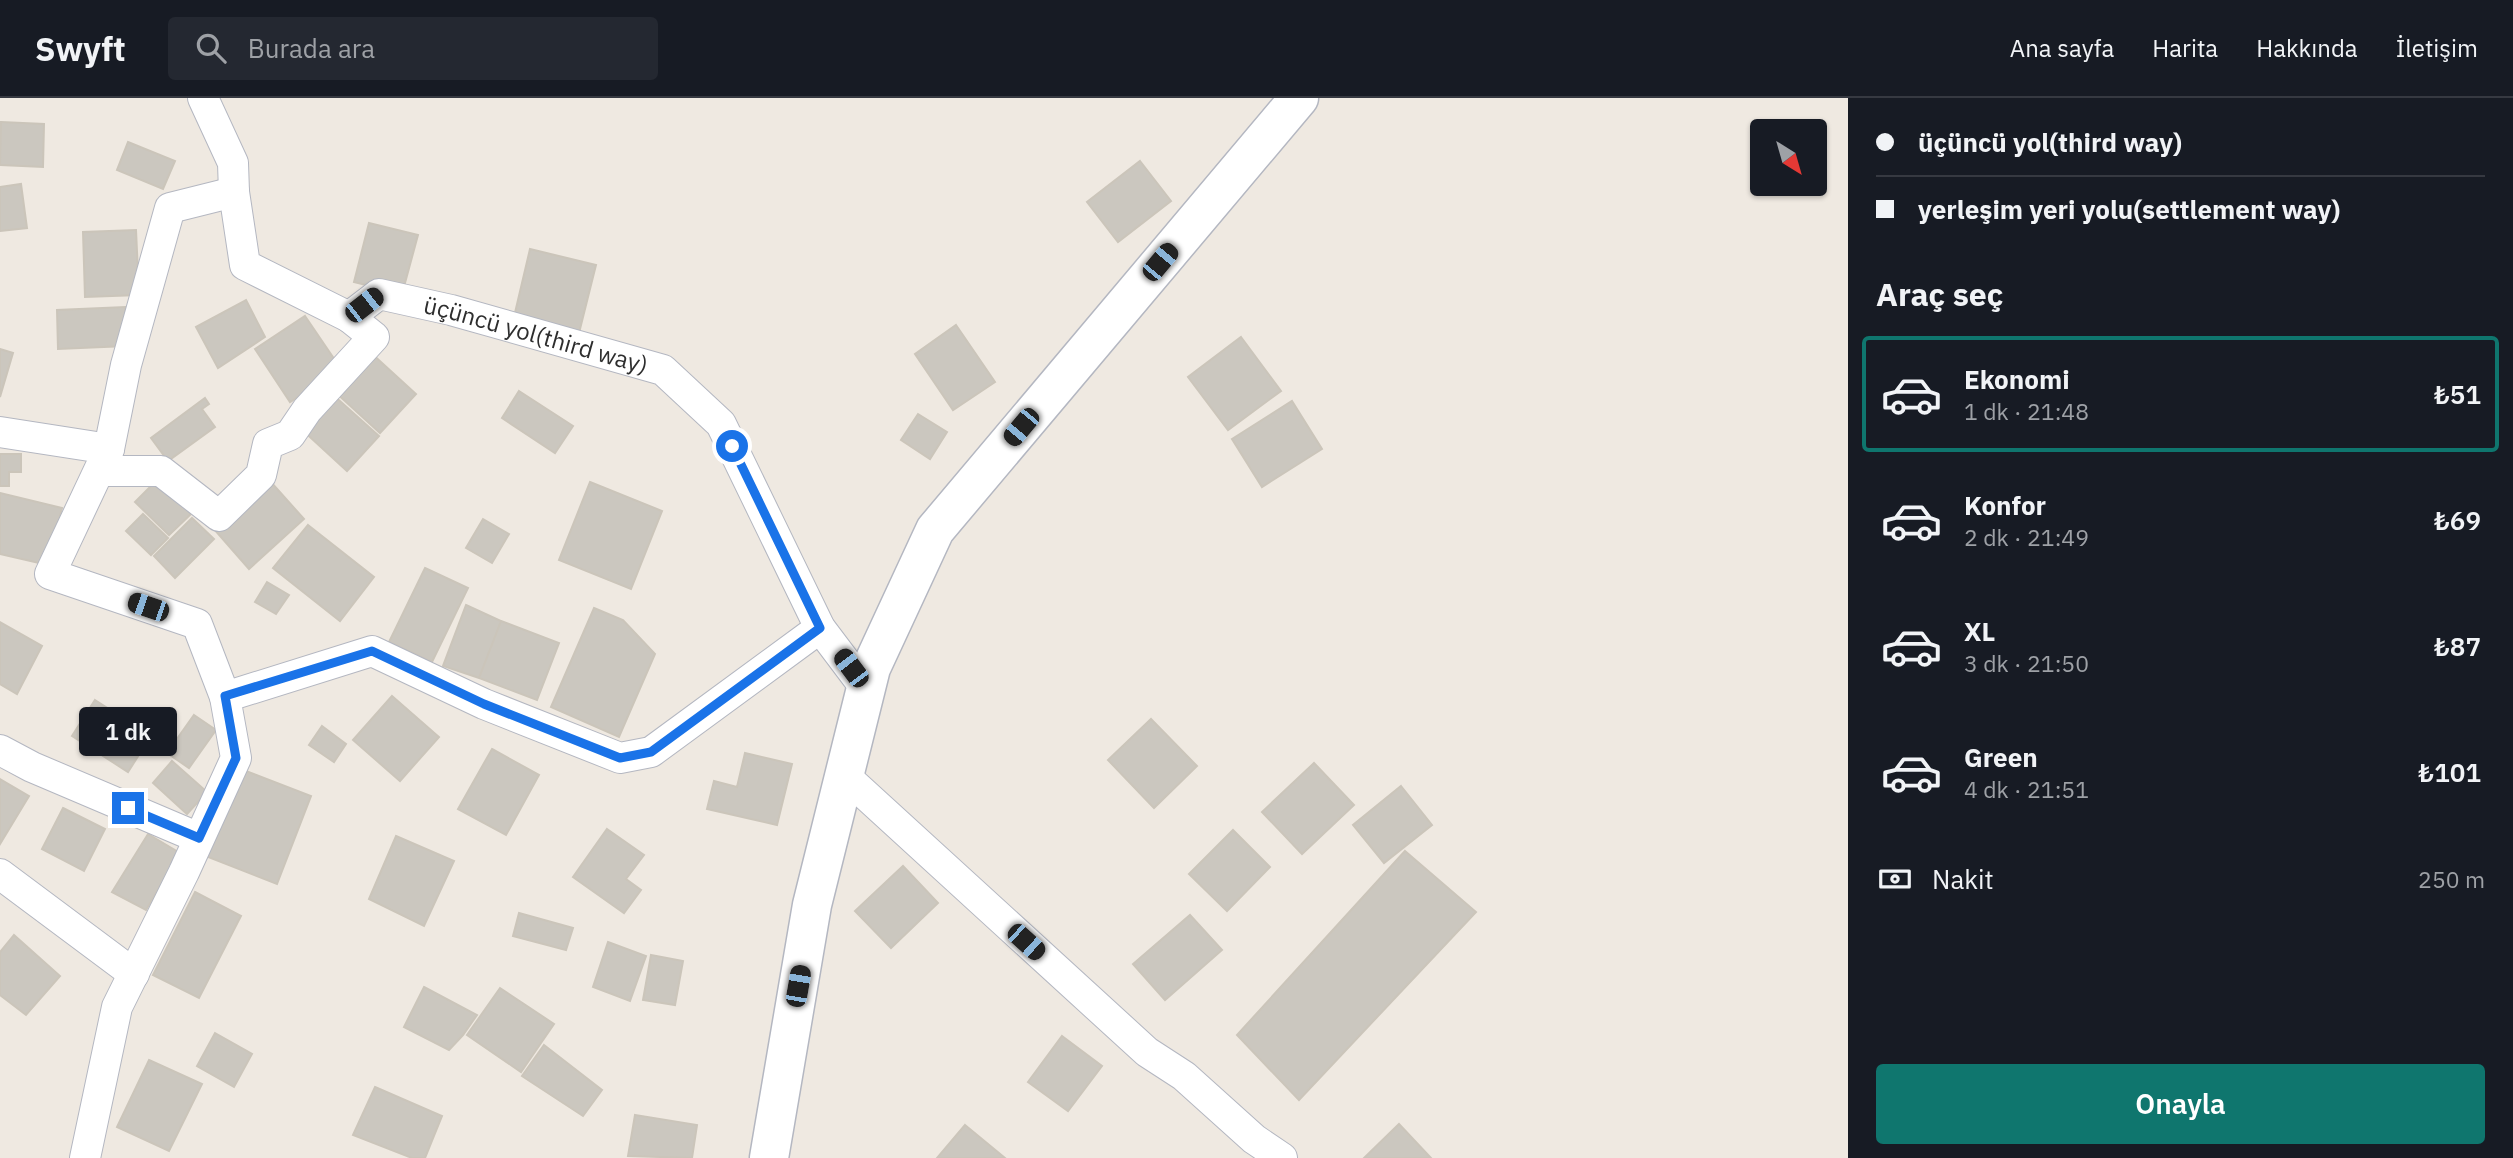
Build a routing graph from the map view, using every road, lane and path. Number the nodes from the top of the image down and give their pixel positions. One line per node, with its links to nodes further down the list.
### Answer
1 (204, 98): 3 (street)
2 (1299, 98): 8 (street)
3 (234, 192): 4 (street); 6 (street)
4 (349, 317): 6 (street); 7 (street, üçüncü yol(third way))
5 (0, 432): 6 (street)
6 (105, 460): 9 (street)
7 (820, 628): 8 (street, üçüncü yol(third way)); 9 (street)
8 (866, 689): 11 (street)
9 (225, 696): 12 (street)
10 (0, 750): 12 (street)
11 (845, 776): 16 (street); 17 (street)
12 (199, 838): 14 (street)
13 (0, 874): 14 (street)
14 (134, 974): 15 (street)
15 (85, 1158)
16 (769, 1158)
17 (1282, 1158)

